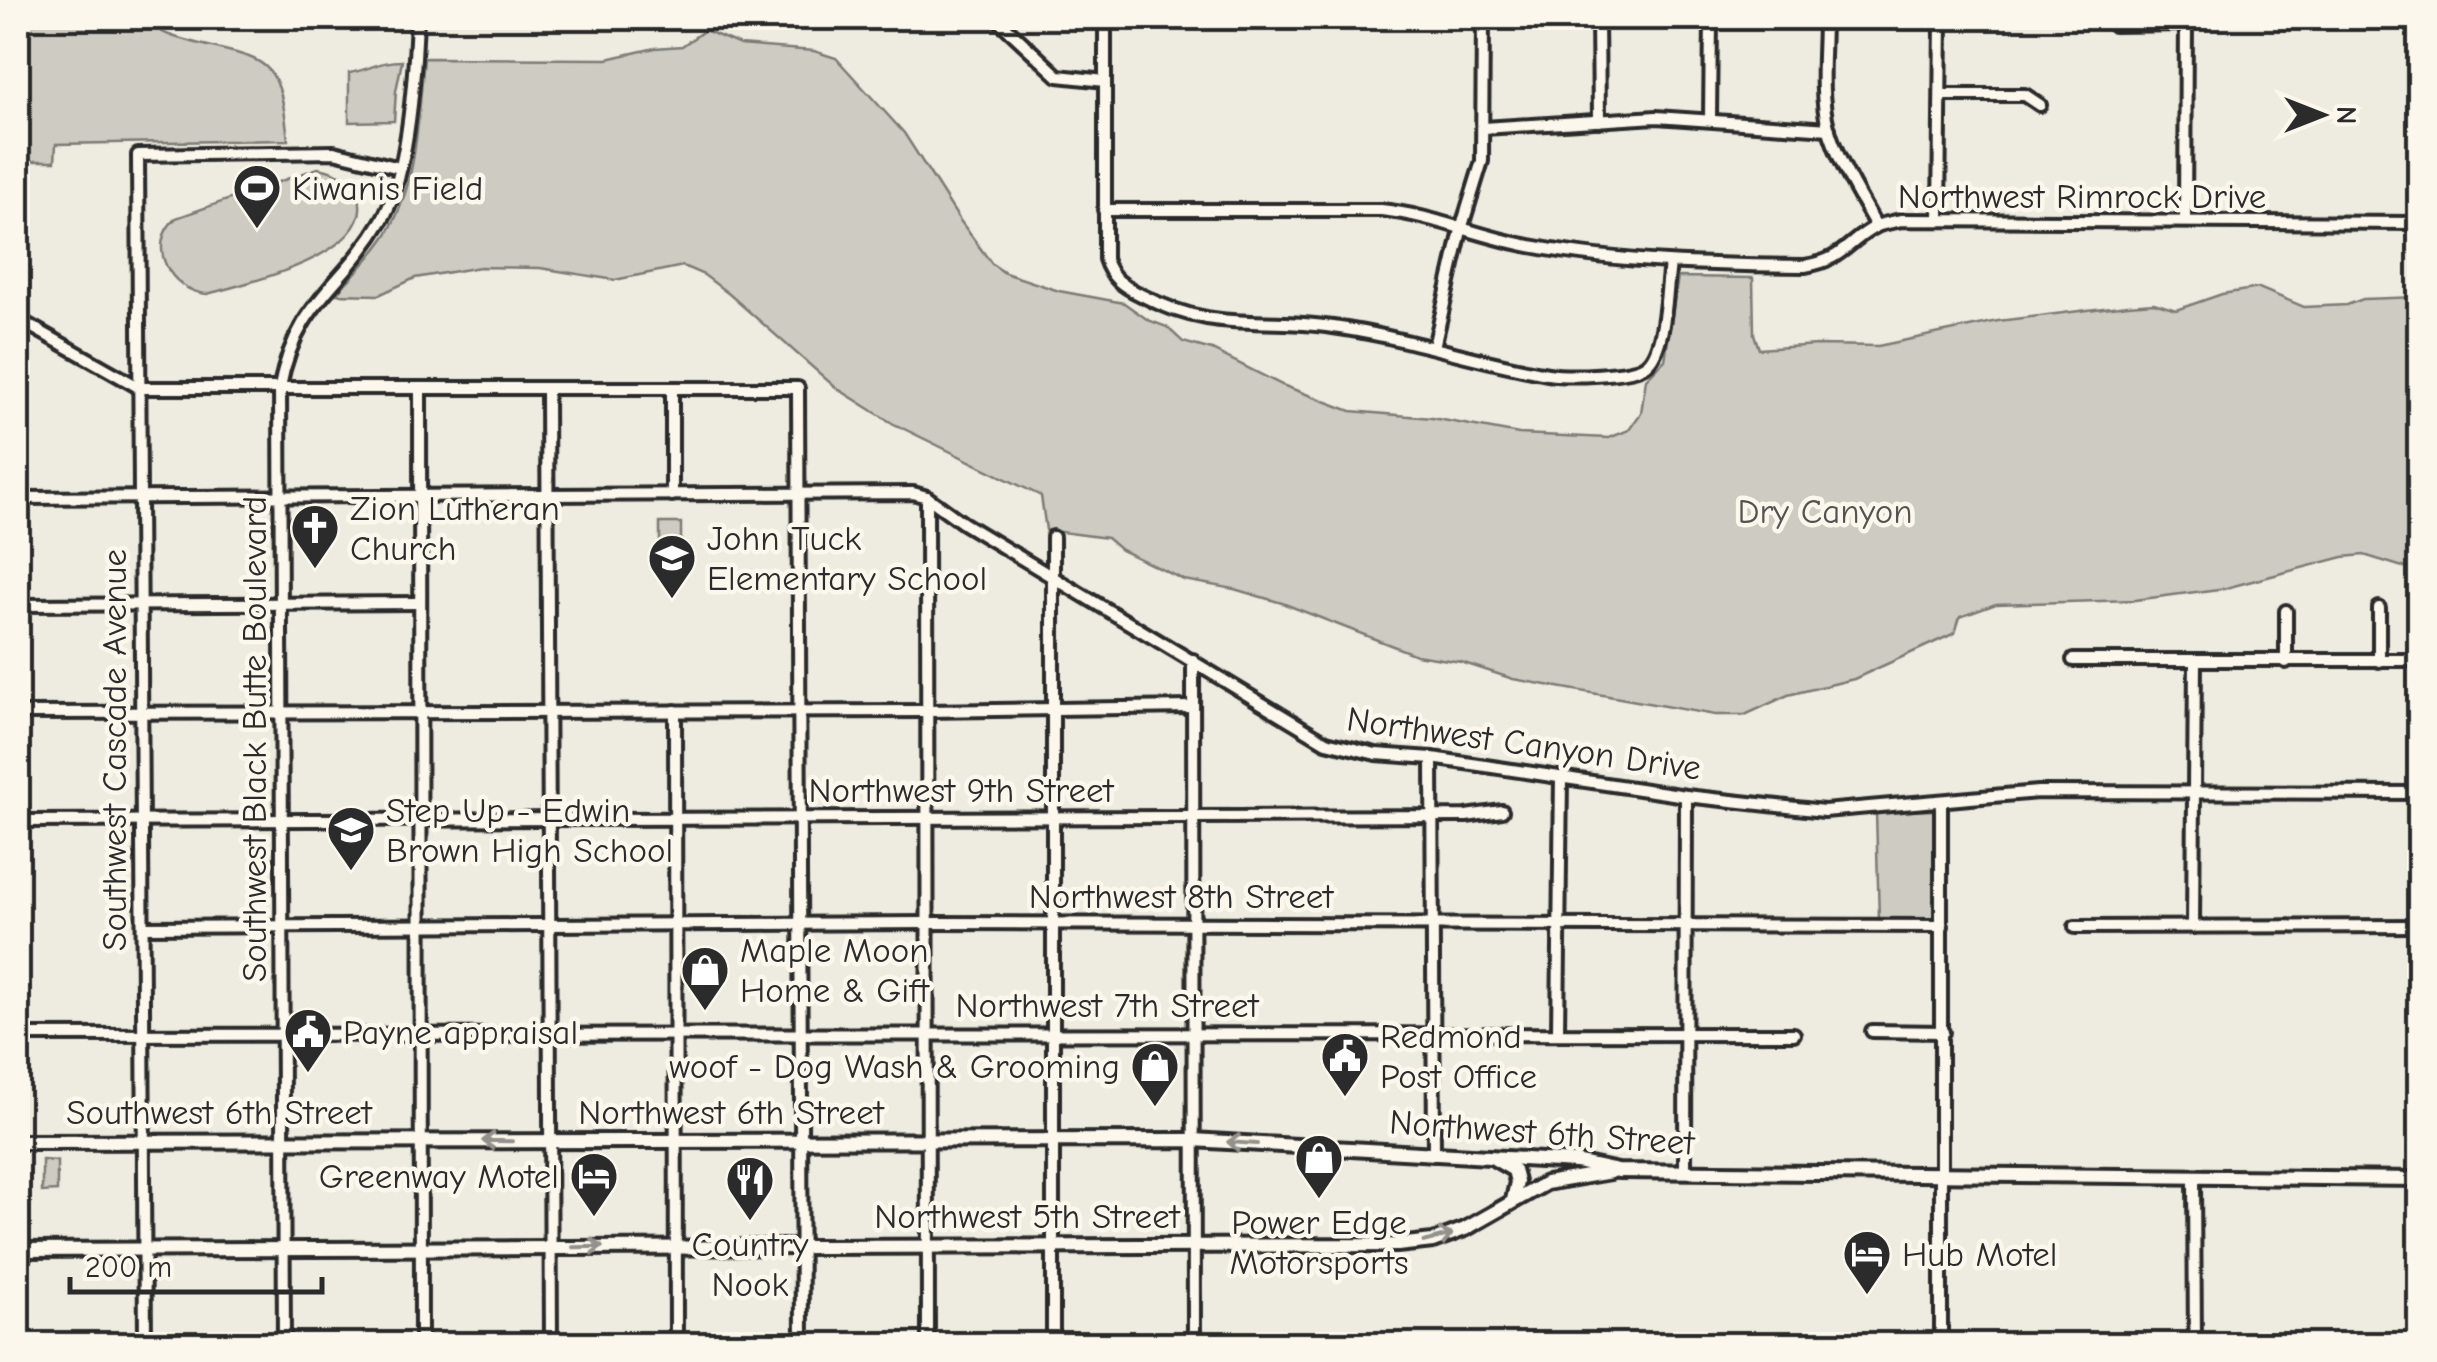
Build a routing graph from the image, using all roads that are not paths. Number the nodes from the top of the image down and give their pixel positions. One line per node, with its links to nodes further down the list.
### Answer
1 (417, 18): 18 (street, Southwest Black Butte Boulevard)
2 (996, 18): 11 (street)
3 (1105, 18): 11 (street)
4 (1482, 18): 16 (street)
5 (1598, 18): 15 (street)
6 (1711, 18): 14 (street)
7 (1824, 18): 17 (street)
8 (1941, 18): 12 (street)
9 (2186, 21): 10 (street); 21 (street)
10 (2114, 26)
11 (1105, 81): 19 (street)
12 (1941, 95): 13 (street); 20 (street)
13 (2040, 105)
14 (1710, 118): 15 (street); 17 (street)
15 (1599, 121): 16 (street)
16 (1484, 128): 23 (street)
17 (1829, 128): 24 (street)
18 (400, 168): 28 (street, Southwest Black Butte Boulevard); 29 (street, Southwest Cascade Avenue)
19 (1104, 210): 23 (street, Northwest Rimrock Drive); 27 (street)
20 (1939, 219): 21 (street, Northwest Rimrock Drive); 24 (street, Northwest Rimrock Drive)
21 (2186, 221): 22 (street, Northwest Rimrock Drive)
22 (2420, 223)
23 (1462, 226): 25 (street, Northwest Rimrock Drive); 27 (street)
24 (1876, 226): 25 (street, Northwest Rimrock Drive)
25 (1670, 264): 27 (street)
26 (18, 318): 29 (street)
27 (1434, 347)
28 (280, 387): 29 (street); 31 (street); 34 (street, Southwest Black Butte Boulevard)
29 (140, 388): 39 (street, Southwest Cascade Avenue)
30 (672, 388): 32 (street); 33 (street); 35 (street)
31 (420, 389): 32 (street); 36 (street)
32 (547, 389): 37 (street)
33 (799, 494): 35 (street); 40 (street); 57 (street)
34 (280, 495): 36 (street); 39 (street); 43 (street, Southwest Black Butte Boulevard)
35 (672, 495): 37 (street)
36 (420, 496): 37 (street); 44 (street)
37 (545, 496): 62 (street)
38 (18, 498): 39 (street)
39 (140, 498): 46 (street, Southwest Cascade Avenue)
40 (926, 498): 42 (street, Northwest Canyon Drive); 58 (street)
41 (1052, 537): 42 (street)
42 (1053, 576): 49 (street, Northwest Canyon Drive); 56 (street)
43 (281, 602): 44 (street); 46 (street); 60 (street, Southwest Black Butte Boulevard)
44 (420, 603): 61 (street)
45 (18, 605): 46 (street)
46 (141, 605): 59 (street, Southwest Cascade Avenue)
47 (2379, 608): 52 (street)
48 (2286, 611): 54 (street)
49 (1194, 660): 55 (street); 65 (street, Northwest Canyon Drive)
50 (2073, 660): 51 (street)
51 (2195, 660): 54 (street); 68 (street)
52 (2379, 661): 53 (street); 54 (street)
53 (2418, 661)
54 (2286, 662)
55 (1192, 707): 56 (street); 73 (street)
56 (1053, 710): 58 (street); 74 (street)
57 (801, 711): 58 (street); 63 (street); 77 (street)
58 (927, 711): 78 (street)
59 (142, 712): 60 (street); 64 (street); 82 (street, Southwest Cascade Avenue)
60 (282, 712): 61 (street); 80 (street, Southwest Black Butte Boulevard)
61 (421, 712): 62 (street); 79 (street)
62 (546, 712): 63 (street); 75 (street)
63 (675, 712): 76 (street)
64 (18, 713)
65 (1432, 758): 66 (street, Northwest Canyon Drive); 72 (street)
66 (1561, 777): 69 (street, Northwest Canyon Drive); 87 (street)
67 (2420, 793): 68 (street)
68 (2193, 794): 70 (street); 95 (street)
69 (1686, 796): 70 (street, Northwest Canyon Drive); 88 (street)
70 (1942, 802): 91 (street)
71 (1502, 811): 72 (street, Northwest 9th Street)
72 (1432, 815): 73 (street, Northwest 9th Street); 86 (street)
73 (1192, 816): 74 (street, Northwest 9th Street); 85 (street)
74 (1053, 817): 78 (street, Northwest 9th Street); 84 (street)
75 (548, 818): 76 (street, Northwest 9th Street); 79 (street, Northwest 9th Street); 94 (street)
76 (675, 818): 77 (street, Northwest 9th Street); 89 (street)
77 (800, 818): 78 (street, Northwest 9th Street); 90 (street)
78 (927, 818): 83 (street)
79 (421, 819): 80 (street, Northwest 9th Street); 97 (street)
80 (282, 820): 82 (street, Northwest 9th Street); 93 (street, Southwest Black Butte Boulevard)
81 (18, 821): 82 (street, Northwest 9th Street)
82 (142, 821): 96 (street, Southwest Cascade Avenue)
83 (927, 923): 84 (street, Northwest 8th Street); 90 (street, Northwest 8th Street); 100 (street)
84 (1053, 923): 85 (street, Northwest 8th Street); 104 (street)
85 (1193, 923): 86 (street, Northwest 8th Street); 105 (street)
86 (1433, 923): 87 (street, Northwest 8th Street); 106 (street)
87 (1560, 923): 88 (street, Northwest 8th Street); 101 (street)
88 (1686, 925): 91 (street, Northwest 8th Street); 111 (street)
89 (674, 926): 90 (street, Northwest 8th Street); 94 (street, Northwest 8th Street); 110 (street)
90 (801, 926): 103 (street)
91 (1942, 926): 102 (street)
92 (2420, 926): 95 (street)
93 (283, 927): 96 (street, Northwest 8th Street); 97 (street, Northwest 8th Street); 107 (street, Southwest Black Butte Boulevard)
94 (548, 927): 97 (street, Northwest 8th Street); 109 (street)
95 (2193, 927): 98 (street)
96 (142, 928): 114 (street, Southwest Cascade Avenue)
97 (420, 928): 108 (street)
98 (2075, 928)
99 (1872, 1031): 102 (street)
100 (928, 1032): 103 (street, Northwest 7th Street); 104 (street, Northwest 7th Street); 120 (street)
101 (1558, 1032): 106 (street, Northwest 7th Street); 111 (street, Northwest 7th Street)
102 (1942, 1032): 129 (street)
103 (801, 1033): 110 (street, Northwest 7th Street); 119 (street)
104 (1053, 1033): 105 (street, Northwest 7th Street); 115 (street)
105 (1193, 1033): 106 (street, Northwest 7th Street); 117 (street)
106 (1434, 1033): 125 (street)
107 (282, 1034): 108 (street, Northwest 7th Street); 114 (street, Northwest 7th Street); 118 (street, Southwest Black Butte Boulevard)
108 (420, 1034): 109 (street, Northwest 7th Street); 116 (street)
109 (548, 1034): 110 (street, Northwest 7th Street); 123 (street)
110 (675, 1034): 124 (street)
111 (1686, 1034): 112 (street, Northwest 7th Street); 128 (street)
112 (1794, 1034)
113 (18, 1035): 114 (street, Northwest 7th Street)
114 (143, 1036): 122 (street, Southwest Cascade Avenue)
115 (1053, 1139): 117 (main road, Northwest 6th Street); 120 (main road, Northwest 6th Street); 133 (street)
116 (421, 1140): 118 (main road, Southwest 6th Street); 123 (main road, Northwest 6th Street, one-way to 116); 138 (street)
117 (1193, 1140): 125 (main road, Northwest 6th Street, one-way to 117); 134 (street)
118 (284, 1141): 122 (main road, Southwest 6th Street); 140 (street, Southwest Black Butte Boulevard)
119 (801, 1141): 120 (main road, Northwest 6th Street); 124 (main road, Northwest 6th Street); 136 (street)
120 (928, 1141): 137 (street)
121 (18, 1142): 122 (main road, Southwest 6th Street)
122 (144, 1142): 142 (street, Southwest Cascade Avenue)
123 (548, 1143): 124 (main road, Northwest 6th Street); 139 (street)
124 (674, 1143): 135 (street)
125 (1434, 1155): 126 (main road, Northwest 6th Street)
126 (1492, 1157): 127 (main road, Northwest 6th Street); 132 (main road)
127 (1618, 1170): 128 (main road, Northwest 6th Street); 132 (main road, Northwest 5th Street)
128 (1685, 1172): 129 (main road, Northwest 6th Street)
129 (1944, 1176): 130 (main road, Northwest 6th Street); 152 (street)
130 (2194, 1178): 131 (main road, Northwest 6th Street); 153 (street)
131 (2420, 1179)
132 (1512, 1200): 134 (main road, Northwest 5th Street, one-way to 132)
133 (1053, 1244): 134 (main road, Northwest 5th Street); 137 (main road, Northwest 5th Street); 150 (street)
134 (1194, 1245): 151 (street)
135 (676, 1246): 136 (main road, Northwest 5th Street); 139 (main road, Northwest 5th Street, one-way to 135); 147 (street)
136 (801, 1247): 137 (main road, Northwest 5th Street); 148 (street)
137 (928, 1247): 149 (street)
138 (421, 1248): 139 (main road, Northwest 5th Street); 140 (main road, Northwest 5th Street); 145 (street)
139 (548, 1248): 146 (street)
140 (285, 1249): 142 (main road, Northwest 5th Street); 144 (street, Southwest Black Butte Boulevard)
141 (18, 1250): 142 (main road, Northwest 5th Street)
142 (144, 1250): 143 (street, Southwest Cascade Avenue)
143 (145, 1344)
144 (284, 1344)
145 (421, 1344)
146 (551, 1344)
147 (676, 1344)
148 (802, 1344)
149 (928, 1344)
150 (1053, 1344)
151 (1194, 1344)
152 (1941, 1344)
153 (2195, 1344)

